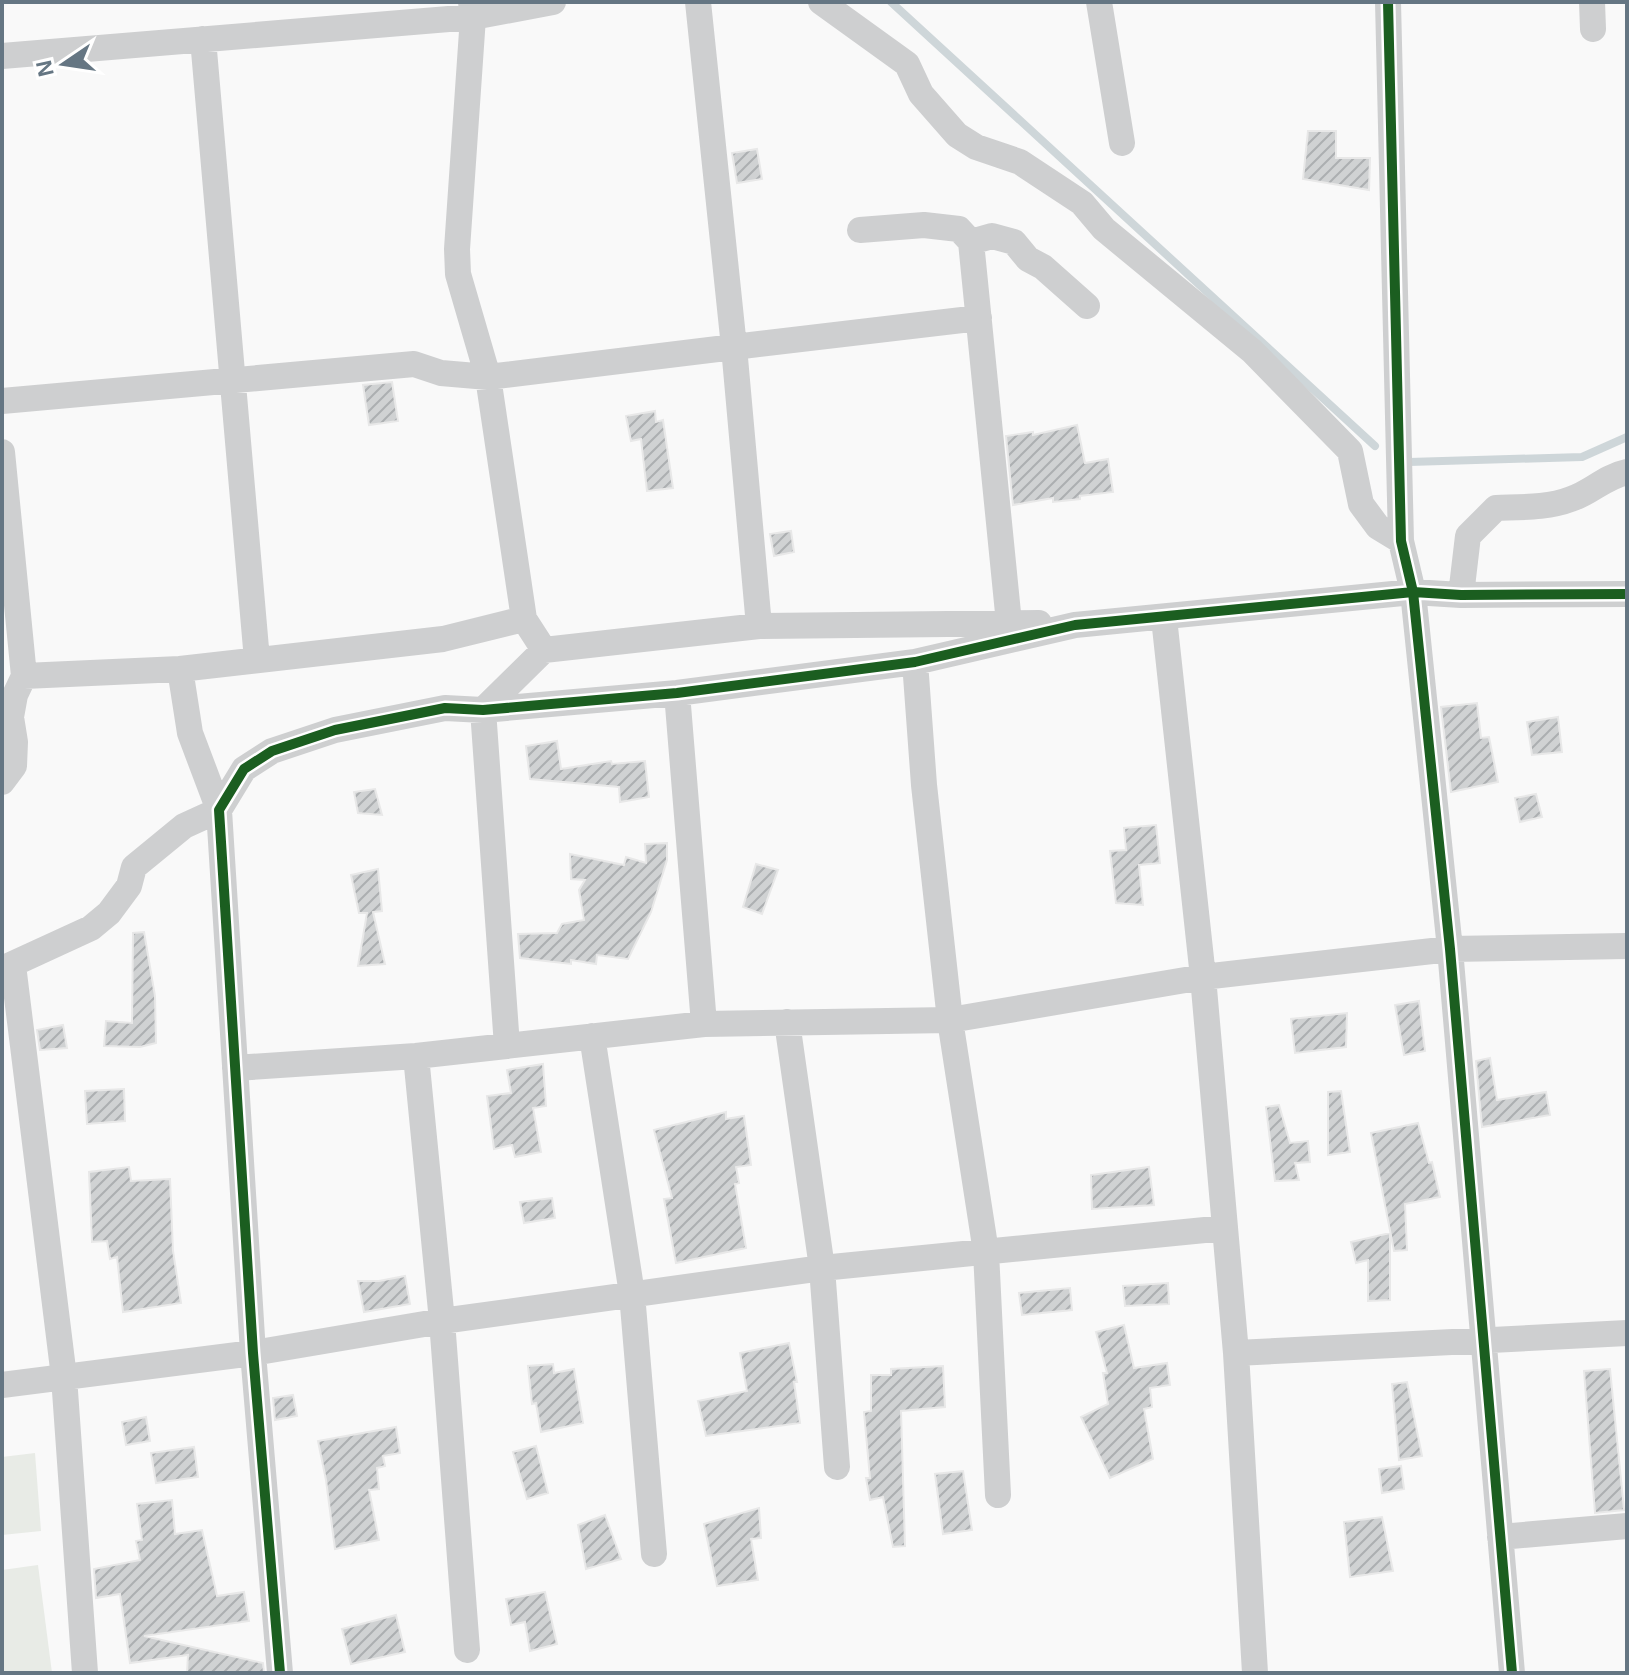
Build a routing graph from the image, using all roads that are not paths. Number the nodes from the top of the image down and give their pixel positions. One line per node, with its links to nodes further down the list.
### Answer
1 (553, 2): 7 (street)
2 (698, 2): 16 (street)
3 (821, 2): 22 (street)
4 (1099, 2): 11 (street)
5 (1388, 2): 22 (street)
6 (1592, 2): 8 (street)
7 (472, 9): 9 (street); 17 (street)
8 (1593, 29)
9 (203, 39): 10 (street); 18 (street)
10 (2, 56)
11 (1122, 143)
12 (860, 230): 13 (street)
13 (971, 242): 14 (street); 15 (street)
14 (1087, 306)
15 (979, 318): 16 (street); 28 (street)
16 (734, 347): 17 (street); 30 (street)
17 (488, 377): 18 (street); 27 (street)
18 (233, 382): 19 (street); 32 (street)
19 (2, 401)
20 (2, 452): 35 (street)
21 (1627, 472): 25 (street)
22 (1401, 541): 23 (street)
23 (1413, 592): 25 (street); 26 (street); 41 (street)
24 (1627, 594): 25 (street)
25 (1461, 595)
26 (1164, 618): 29 (street); 43 (street)
27 (524, 619): 31 (street); 32 (street)
28 (1009, 623): 29 (street); 30 (street)
29 (1075, 625): 33 (street)
30 (759, 626): 31 (street)
31 (544, 650): 37 (street)
32 (257, 660): 34 (street)
33 (915, 662): 36 (street); 44 (street)
34 (180, 669): 35 (street); 39 (street)
35 (24, 676): 38 (street)
36 (677, 693): 37 (street); 46 (street)
37 (483, 710): 39 (street); 48 (street)
38 (2, 782)
39 (219, 810): 42 (street); 50 (street)
40 (1627, 946): 41 (street)
41 (1450, 949): 43 (street); 57 (street)
42 (8, 967): 60 (street)
43 (1203, 977): 44 (street); 51 (street)
44 (950, 1020): 45 (street); 52 (street)
45 (787, 1022): 46 (street); 53 (street)
46 (704, 1024): 47 (street)
47 (592, 1036): 48 (street); 54 (street)
48 (507, 1046): 49 (street)
49 (416, 1056): 50 (street); 55 (street)
50 (235, 1068): 58 (street)
51 (1225, 1228): 52 (street); 59 (street)
52 (986, 1252): 53 (street); 63 (street)
53 (822, 1268): 54 (street); 62 (street)
54 (632, 1294): 55 (street); 66 (street)
55 (442, 1321): 58 (street); 67 (street)
56 (1627, 1333): 57 (street)
57 (1483, 1340): 59 (street); 65 (street)
58 (253, 1353): 60 (street); 69 (street)
59 (1236, 1353): 70 (street)
60 (64, 1377): 61 (street); 68 (street)
61 (2, 1385)
62 (837, 1467)
63 (998, 1495)
64 (1627, 1526): 65 (street)
65 (1500, 1537): 71 (street)
66 (654, 1554)
67 (467, 1650)
68 (85, 1673)
69 (280, 1673)
70 (1255, 1673)
71 (1512, 1673)

